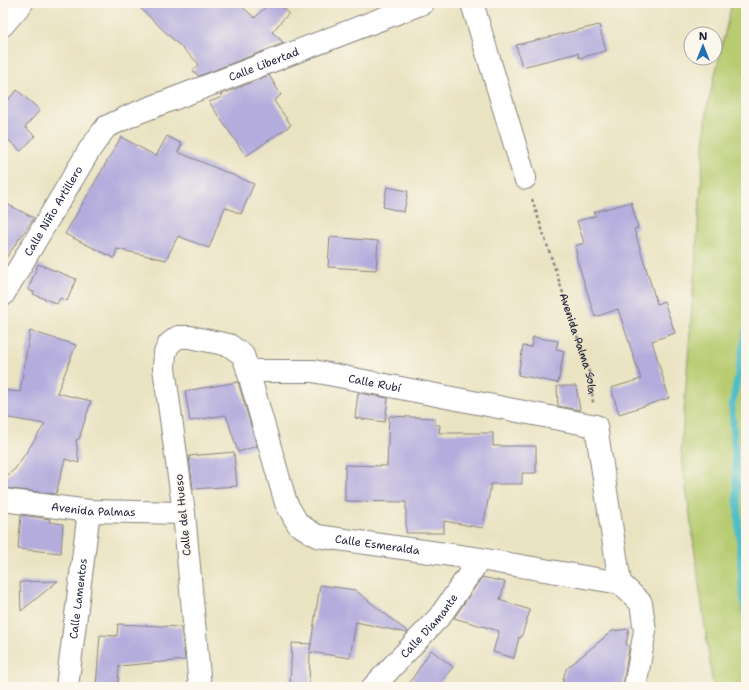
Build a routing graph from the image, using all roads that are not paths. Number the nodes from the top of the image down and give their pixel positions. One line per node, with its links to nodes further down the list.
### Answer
1 (22, 3): 5 (street)
2 (423, 3): 4 (street, Calle Libertad)
3 (472, 3): 7 (street)
4 (376, 12): 6 (street, Calle Libertad)
5 (3, 25)
6 (106, 127): 8 (street, Calle Niño Artillero)
7 (525, 178)
8 (3, 296)
9 (248, 371): 12 (street, Calle del Hueso); 13 (street, Calle Esmeralda); 14 (street, Calle Rubí)
10 (3, 500): 11 (street, Avenida Palmas)
11 (89, 511): 12 (street, Avenida Palmas); 15 (street, Calle Lamentos)
12 (184, 513): 16 (street, Calle del Hueso)
13 (480, 559): 14 (street, Calle Esmeralda); 17 (street, Calle Diamante)
14 (620, 583): 18 (street)
15 (67, 687)
16 (200, 687)
17 (373, 687)
18 (635, 687)

